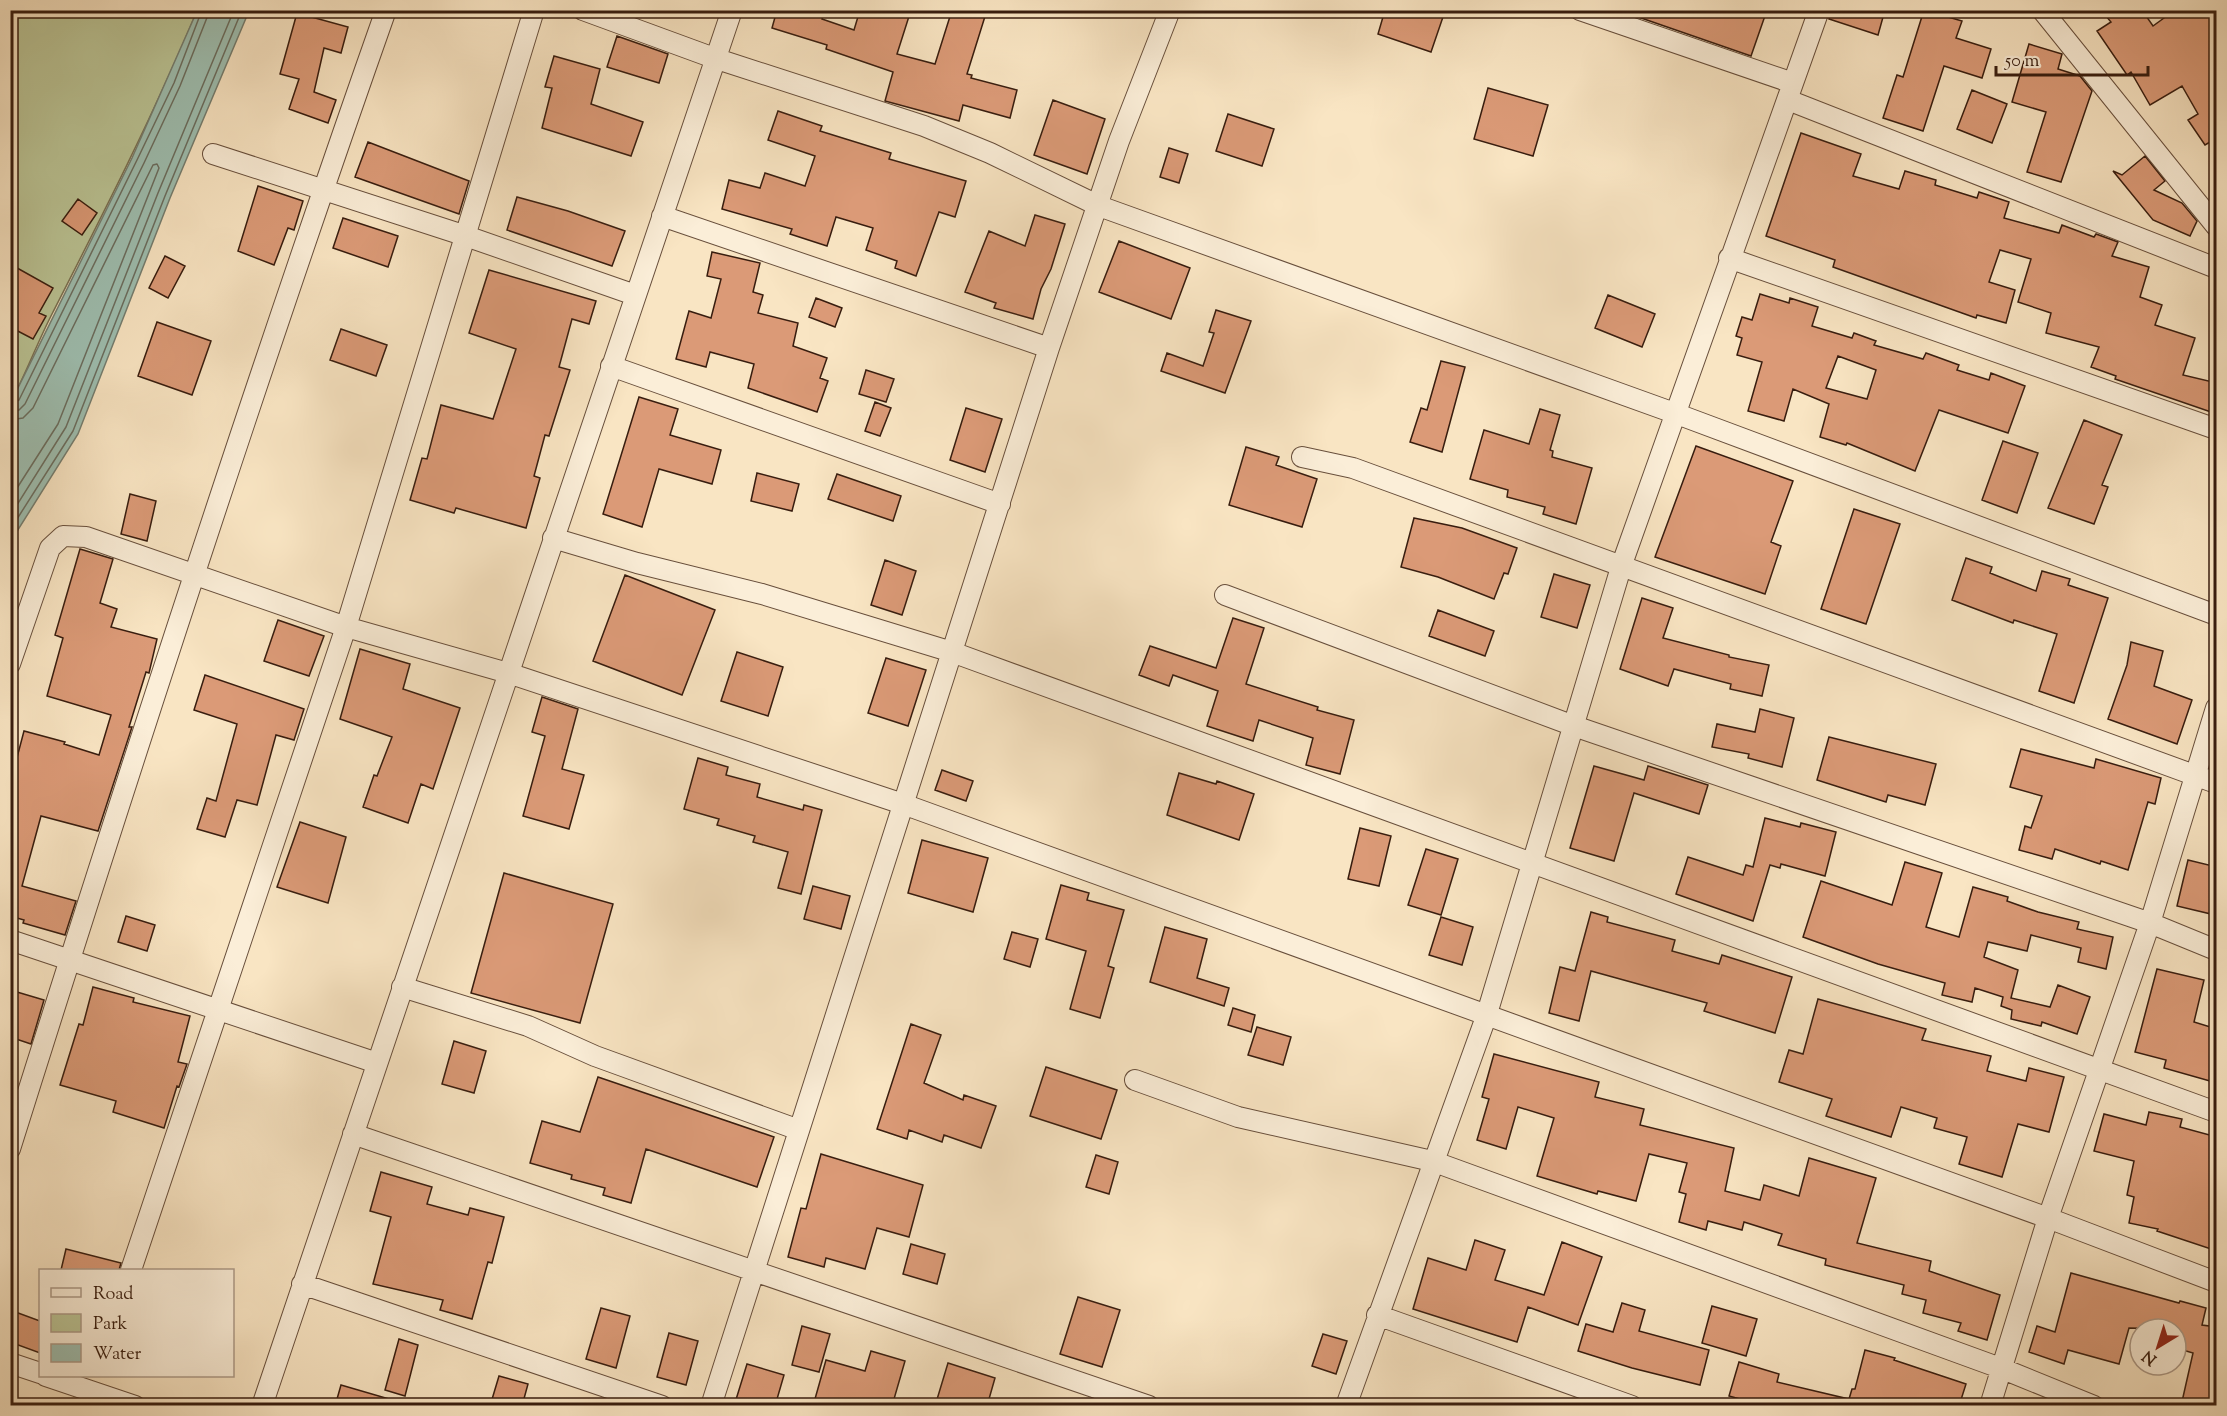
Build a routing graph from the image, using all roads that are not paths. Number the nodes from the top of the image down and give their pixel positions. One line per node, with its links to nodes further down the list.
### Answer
1 (386, 10): 12 (street)
2 (534, 10): 16 (street)
3 (584, 10): 9 (street)
4 (732, 10): 9 (street)
5 (1170, 10): 13 (street)
6 (1580, 10): 10 (street)
7 (1819, 10): 10 (street)
8 (2042, 10): 15 (street)
9 (714, 58): 13 (street); 14 (street)
10 (1790, 92): 17 (street); 18 (street)
11 (213, 154): 12 (street)
12 (323, 189): 16 (street); 28 (street)
13 (1099, 206): 20 (street); 22 (street)
14 (662, 216): 19 (street); 20 (street)
15 (2217, 226)
16 (463, 235): 19 (street); 31 (street)
17 (1729, 258): 22 (street); 23 (street)
18 (2217, 268)
19 (635, 295): 21 (street)
20 (1049, 348): 25 (street)
21 (611, 366): 25 (street); 26 (street)
22 (1677, 414): 27 (street); 30 (street)
23 (2217, 429)
24 (1302, 457): 27 (street)
25 (999, 504): 32 (street)
26 (553, 538): 32 (street); 34 (street)
27 (1622, 564): 36 (street); 37 (street)
28 (195, 574): 31 (street); 33 (street); 44 (street)
29 (1225, 595): 36 (street)
30 (2217, 615)
31 (346, 627): 34 (street); 46 (street)
32 (952, 652): 39 (street); 40 (street)
33 (10, 664)
34 (508, 673): 39 (street); 45 (street)
35 (2217, 708): 37 (street)
36 (1574, 726): 40 (street); 41 (street)
37 (2195, 776): 38 (street); 41 (street)
38 (2217, 783)
39 (903, 804): 47 (street); 52 (street)
40 (1533, 865): 47 (street); 49 (street)
41 (2150, 923): 43 (street); 49 (street)
42 (10, 940): 44 (street)
43 (2217, 950)
44 (70, 959): 46 (street); 54 (street)
45 (402, 987): 48 (street); 52 (street)
46 (216, 1009): 48 (street); 57 (street)
47 (1486, 1017): 55 (street); 56 (street)
48 (377, 1063): 53 (street)
49 (2099, 1071): 51 (street); 56 (street)
50 (1135, 1080): 55 (street)
51 (2217, 1112)
52 (799, 1130): 58 (street)
53 (353, 1134): 58 (street); 60 (street)
54 (10, 1149)
55 (1432, 1161): 61 (street); 63 (street)
56 (2048, 1218): 59 (street); 63 (street)
57 (131, 1269)
58 (753, 1272): 70 (street); 71 (street)
59 (2217, 1282)
60 (302, 1284): 68 (street); 69 (street)
61 (1377, 1315): 72 (street); 73 (street)
62 (10, 1363): 64 (street)
63 (2003, 1369): 74 (street); 75 (street)
64 (39, 1374)
65 (53, 1377): 66 (street)
66 (95, 1383): 67 (street)
67 (135, 1406)
68 (262, 1406)
69 (662, 1406)
70 (711, 1406)
71 (1149, 1406)
72 (1346, 1406)
73 (1632, 1406)
74 (1990, 1406)
75 (2094, 1406)

